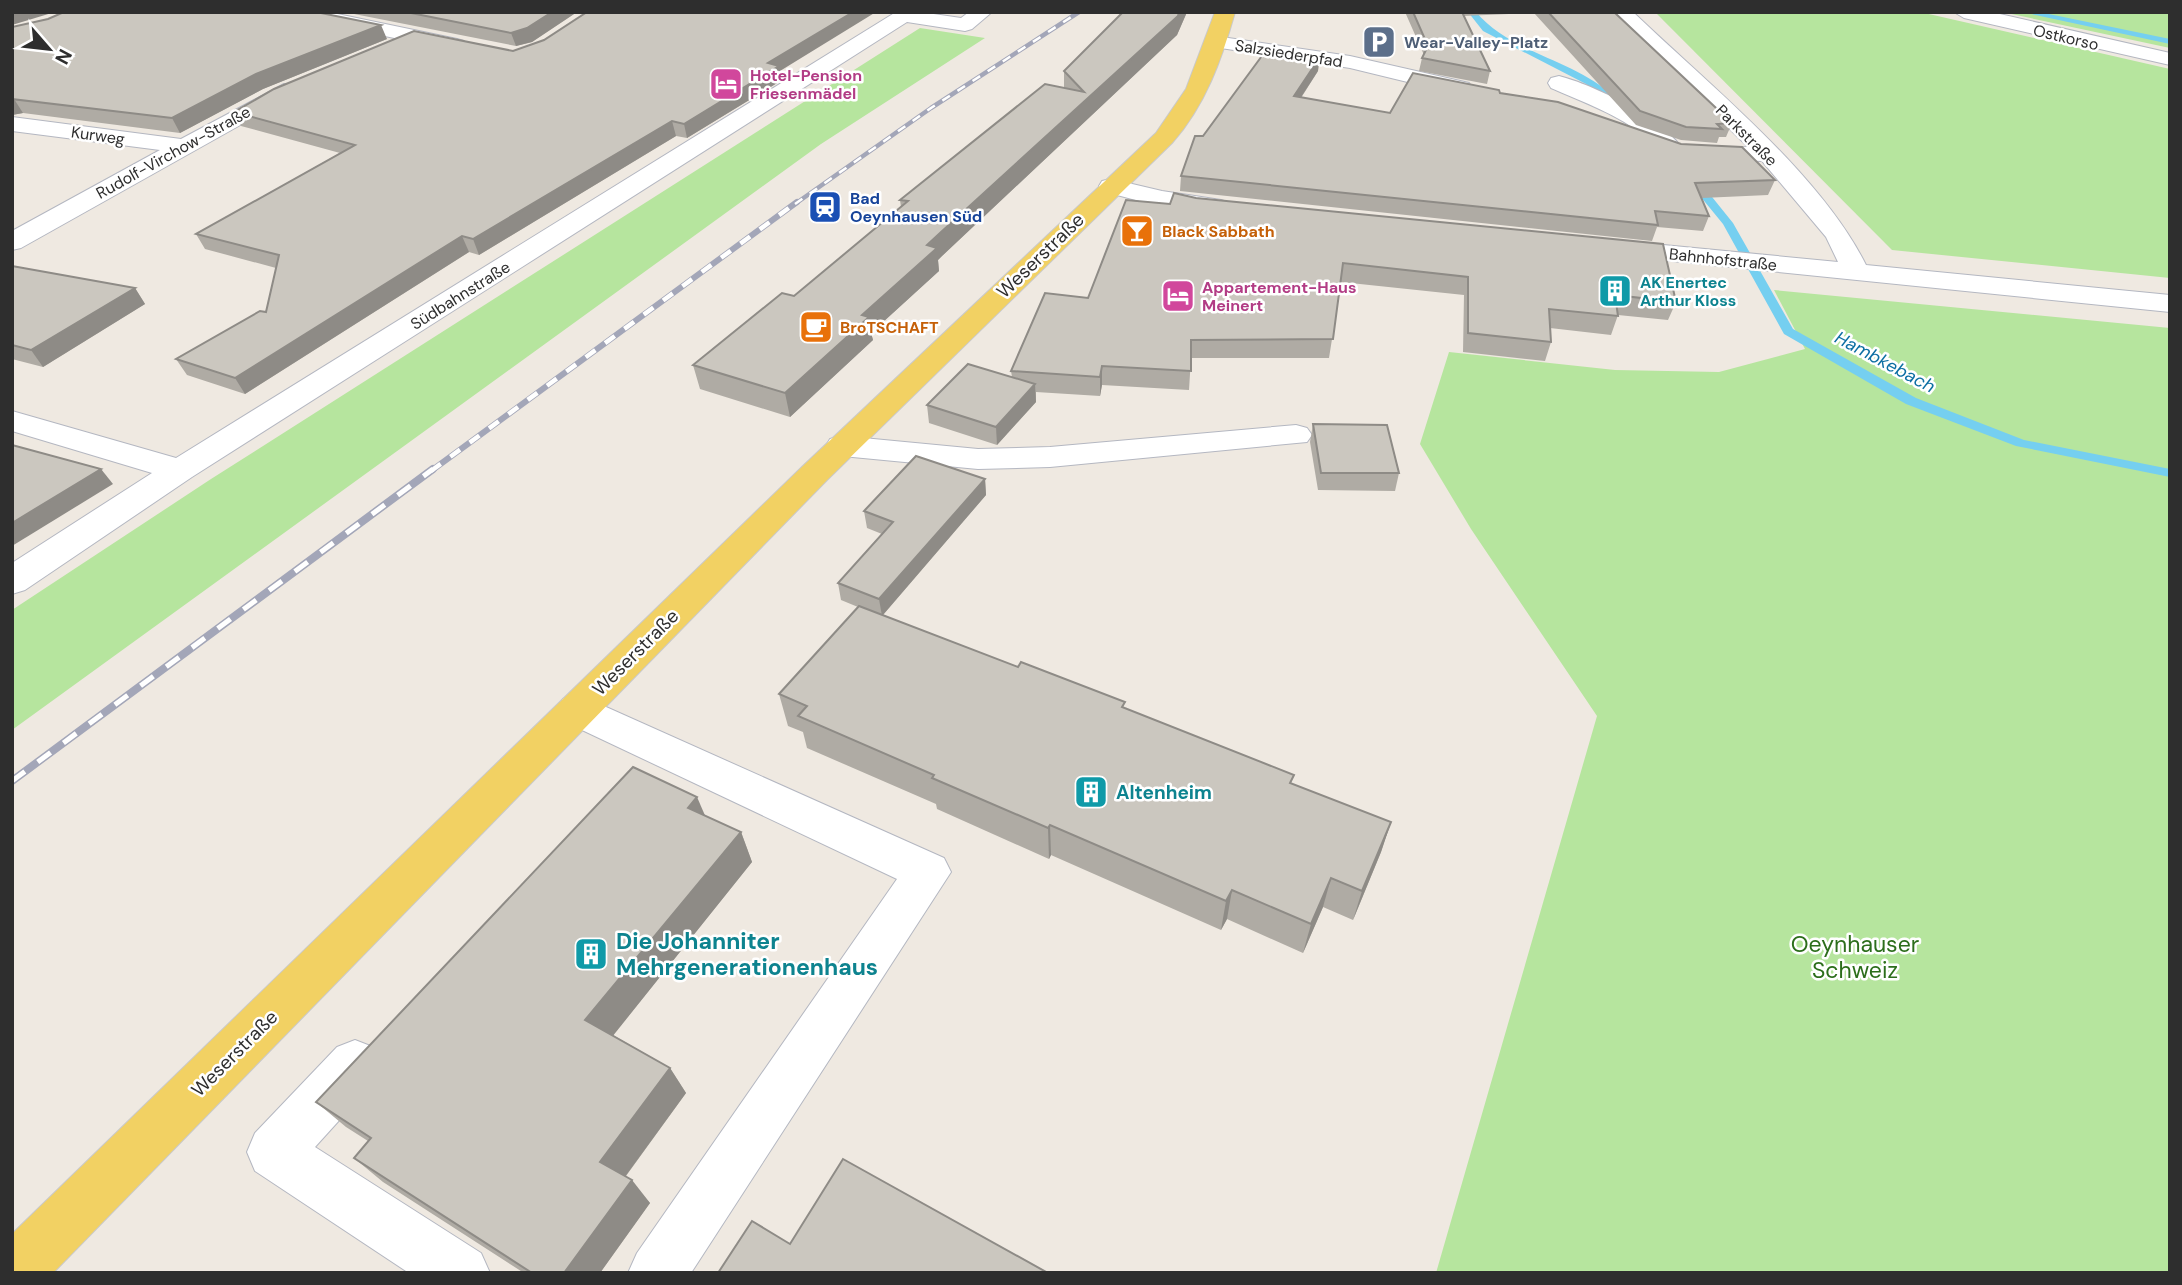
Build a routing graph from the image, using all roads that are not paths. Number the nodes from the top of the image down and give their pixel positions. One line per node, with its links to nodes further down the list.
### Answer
1 (298, 12): 7 (street)
2 (982, 12): 6 (street)
3 (1225, 12): 8 (main road, Weserstraße)
4 (1621, 12): 19 (street, Parkstraße)
5 (1964, 12): 11 (street, Ostkorso)
6 (908, 14): 29 (street, Südbahnstraße)
7 (415, 37): 9 (street); 10 (street)
8 (1215, 42): 14 (street, Salzsiederpfad); 20 (main road, Weserstraße)
9 (479, 49)
10 (379, 52)
11 (2170, 59)
12 (308, 81): 17 (street, Rudolf-Virchow-Straße)
13 (1559, 83): 18 (street)
14 (1482, 92)
15 (1568, 110): 18 (street)
16 (12, 124): 17 (street, Kurweg)
17 (184, 146): 22 (street, Rudolf-Virchow-Straße)
18 (1670, 148): 19 (street)
19 (1769, 154): 24 (street, Parkstraße)
20 (1111, 186): 21 (street); 28 (main road, Weserstraße)
21 (1248, 211)
22 (12, 242)
23 (1585, 245): 24 (street, Bahnhofstraße)
24 (1856, 272): 25 (street, Bahnhofstraße)
25 (2170, 304)
26 (12, 421): 29 (street)
27 (1297, 435): 28 (street)
28 (842, 446): 31 (main road, Weserstraße)
29 (180, 470): 30 (street, Südbahnstraße)
30 (12, 582)
31 (577, 710): 33 (main road, Weserstraße); 35 (street)
32 (388, 1030): 34 (street)
33 (13, 1273)
34 (461, 1273)
35 (657, 1273)

